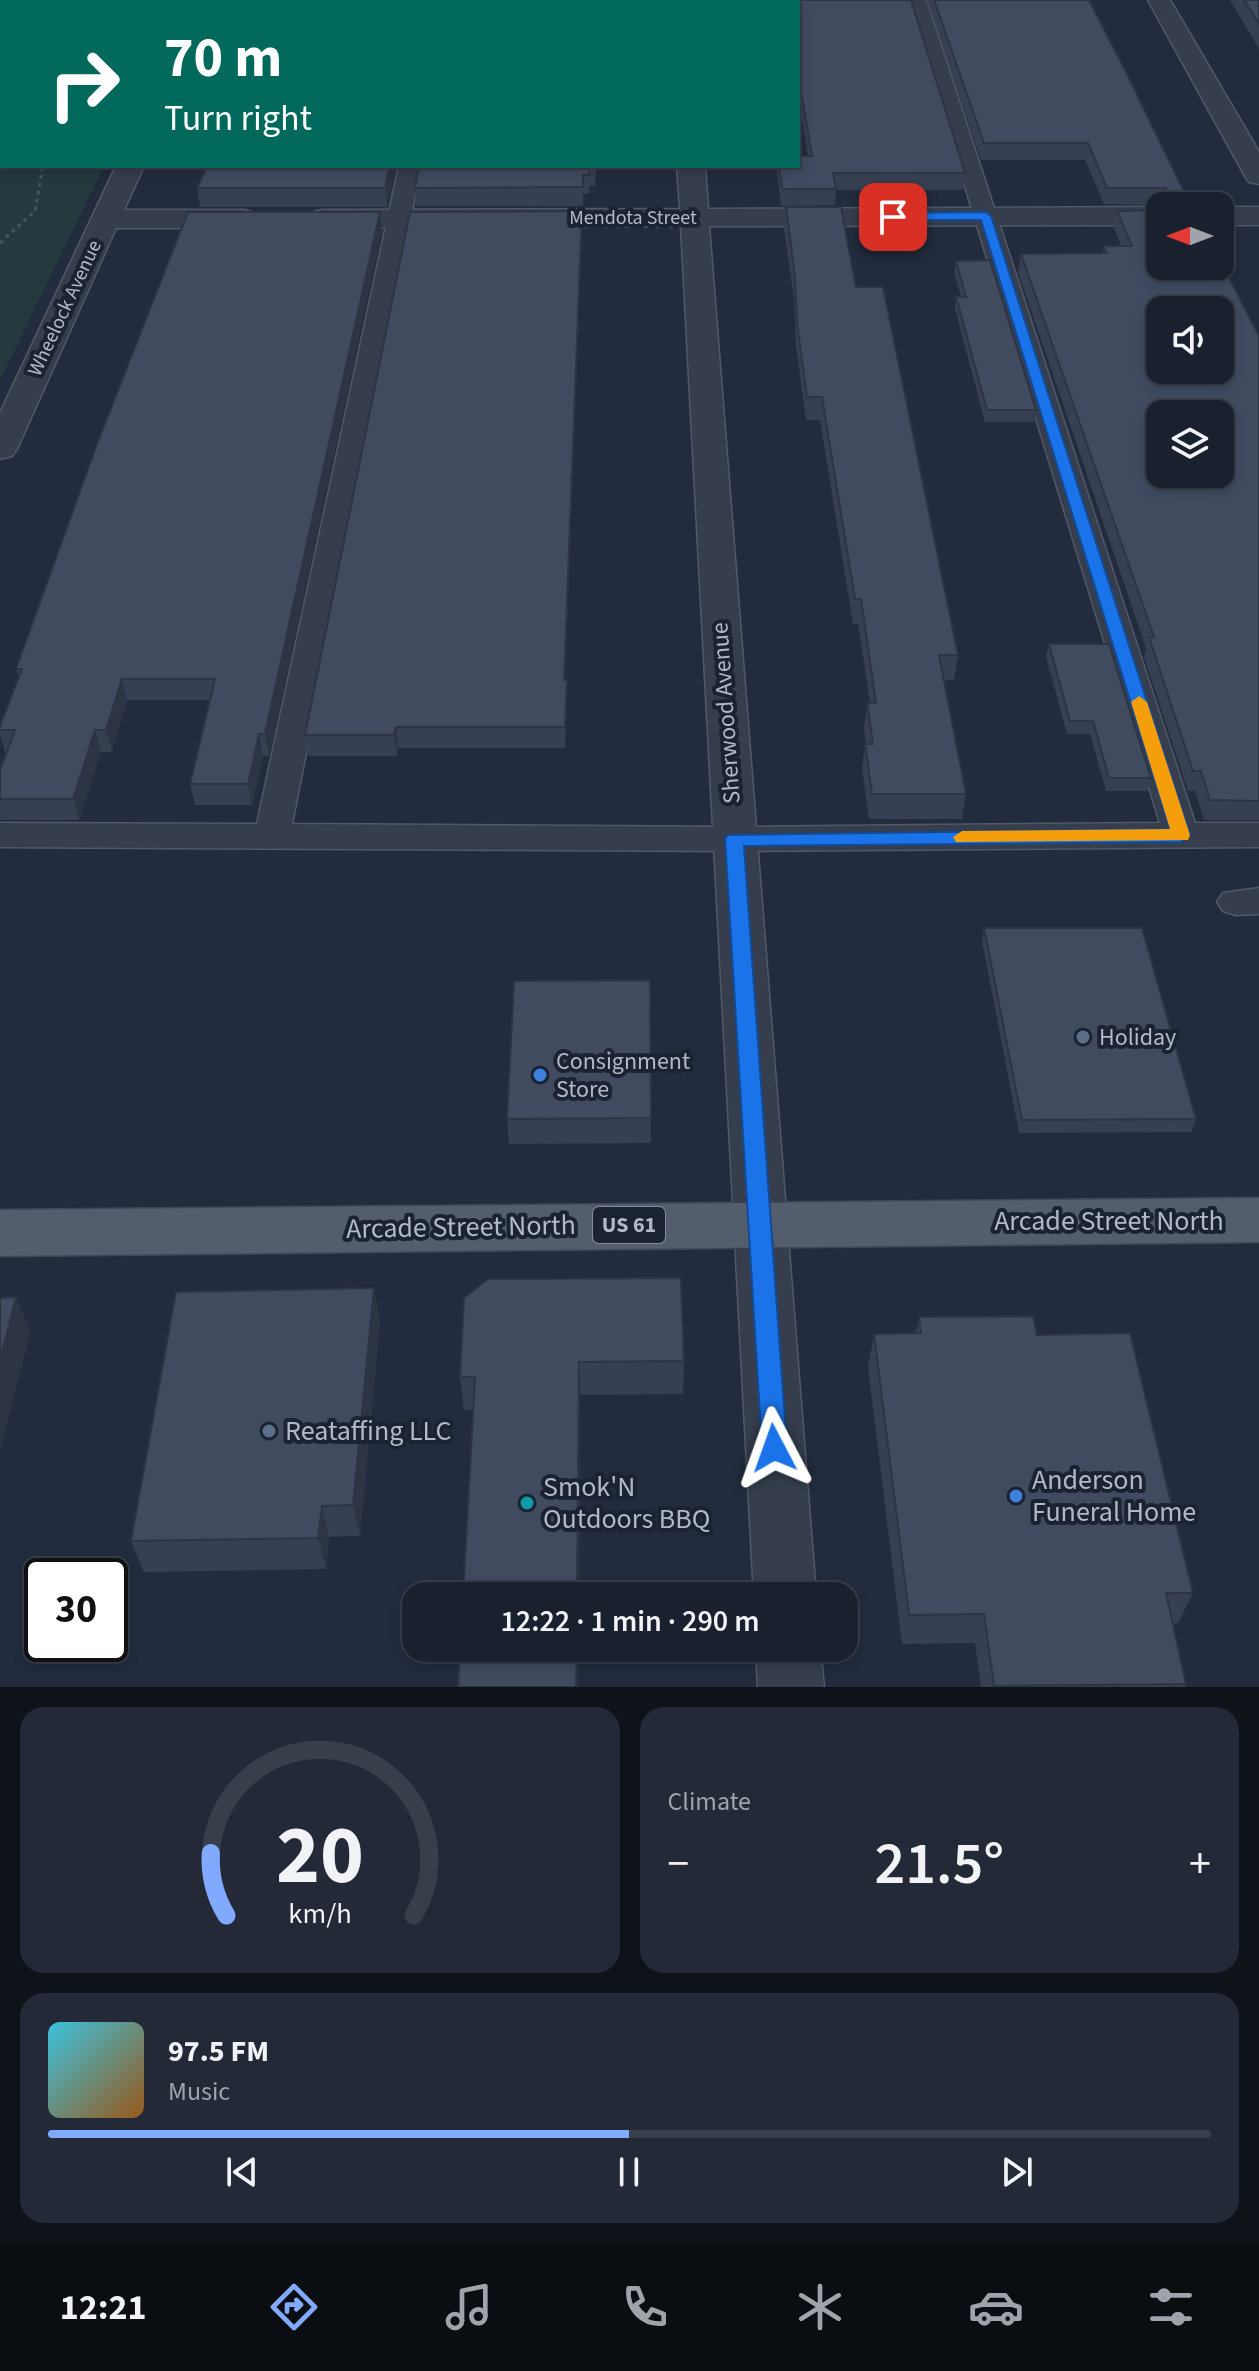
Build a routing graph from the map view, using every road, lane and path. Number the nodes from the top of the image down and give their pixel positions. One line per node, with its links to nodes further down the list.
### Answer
1 (917, 0): 8 (lane)
2 (1159, 0): 7 (street)
3 (43, 168): 17 (path)
4 (129, 168): 13 (street, Wheelock Avenue)
5 (410, 168): 16 (lane)
6 (691, 168): 12 (street, Sherwood Avenue)
7 (1259, 176)
8 (986, 216): 9 (street, Mendota Street); 12 (street, Mendota Street); 20 (lane)
9 (1146, 216)
10 (1234, 216): 11 (street)
11 (1259, 216)
12 (694, 218): 16 (street, Mendota Street); 23 (street, Sherwood Avenue)
13 (106, 219): 14 (street); 18 (street, Wheelock Avenue)
14 (266, 219)
15 (296, 219): 16 (street, Mendota Street)
16 (401, 219): 22 (lane)
17 (0, 243)
18 (0, 449)
19 (0, 835): 22 (lane)
20 (1181, 835): 21 (lane); 23 (lane)
21 (1259, 835)
22 (272, 837): 23 (lane)
23 (734, 839): 25 (street, Sherwood Avenue)
24 (1259, 1220): 25 (main road, Arcade Street North / US 61)
25 (759, 1223): 26 (main road, Arcade Street North / US 61); 27 (street, Sherwood Avenue)
26 (0, 1233)
27 (784, 1582)
28 (789, 1662): 29 (street)
29 (791, 1687)

